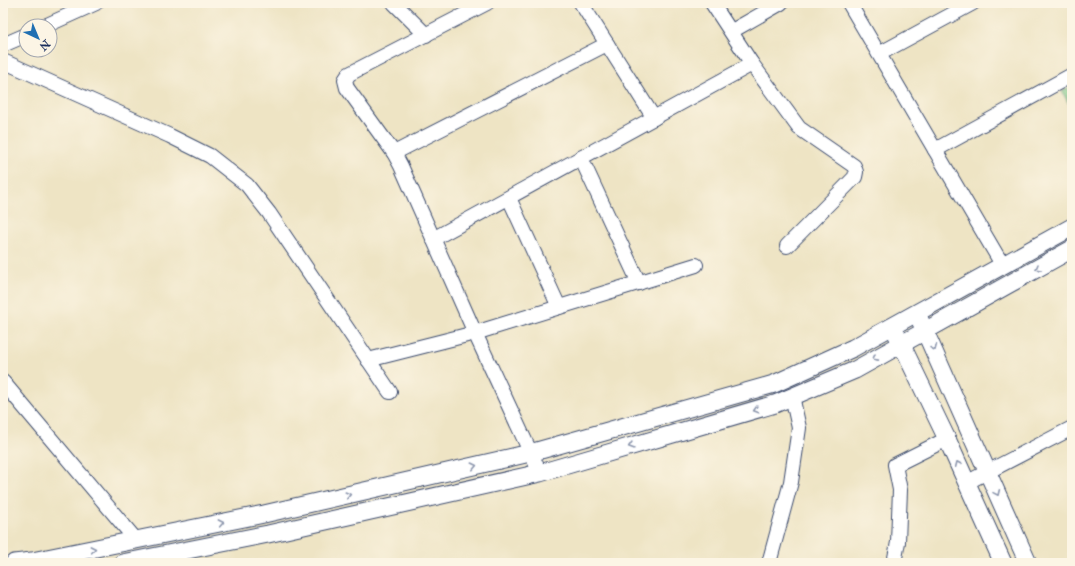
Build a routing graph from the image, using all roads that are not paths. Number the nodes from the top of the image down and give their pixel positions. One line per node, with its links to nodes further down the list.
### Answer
1 (96, 3): 9 (street)
2 (394, 3): 11 (street)
3 (487, 3): 11 (street)
4 (581, 3): 13 (street)
5 (712, 3): 10 (street)
6 (782, 3): 10 (street)
7 (849, 3): 15 (street)
8 (973, 3): 15 (street)
9 (58, 20)
10 (732, 31): 17 (street)
11 (426, 35): 21 (street)
12 (18, 38): 14 (street)
13 (607, 44): 19 (street); 21 (street)
14 (3, 45)
15 (879, 54): 20 (street)
16 (3, 61): 37 (street)
17 (752, 64): 19 (street); 26 (street)
18 (1072, 75): 20 (street)
19 (654, 118): 22 (street)
20 (935, 150): 29 (street)
21 (394, 153): 25 (street)
22 (581, 158): 23 (street); 30 (street)
23 (509, 198): 25 (street); 31 (street)
24 (1072, 227): 29 (street)
25 (434, 239): 35 (street)
26 (787, 246)
27 (1072, 249): 34 (street, one-way to 34)
28 (696, 265): 30 (street)
29 (1003, 266): 32 (street)
30 (640, 283): 31 (street)
31 (559, 307): 35 (street)
32 (916, 313): 33 (street); 34 (street)
33 (892, 327): 36 (street); 43 (street)
34 (926, 330): 36 (street); 44 (street, one-way to 44)
35 (475, 333): 37 (street); 43 (street)
36 (902, 344): 40 (street, one-way to 40); 42 (street)
37 (368, 360): 39 (street)
38 (3, 382): 49 (street)
39 (390, 392)
40 (792, 396): 45 (street, one-way to 45); 53 (street)
41 (1072, 428): 44 (street)
42 (947, 439): 46 (street, one-way to 42); 54 (street)
43 (530, 453): 45 (street); 47 (street, one-way to 43)
44 (987, 472): 46 (street); 56 (street, one-way to 56)
45 (540, 473): 48 (street)
46 (966, 483): 55 (street)
47 (264, 514): 48 (street); 49 (street, one-way to 47)
48 (268, 534): 52 (street)
49 (136, 540): 50 (street, one-way to 49)
50 (32, 562): 51 (street)
51 (14, 563)
52 (122, 563)
53 (769, 563)
54 (894, 563)
55 (1003, 563)
56 (1028, 563)

